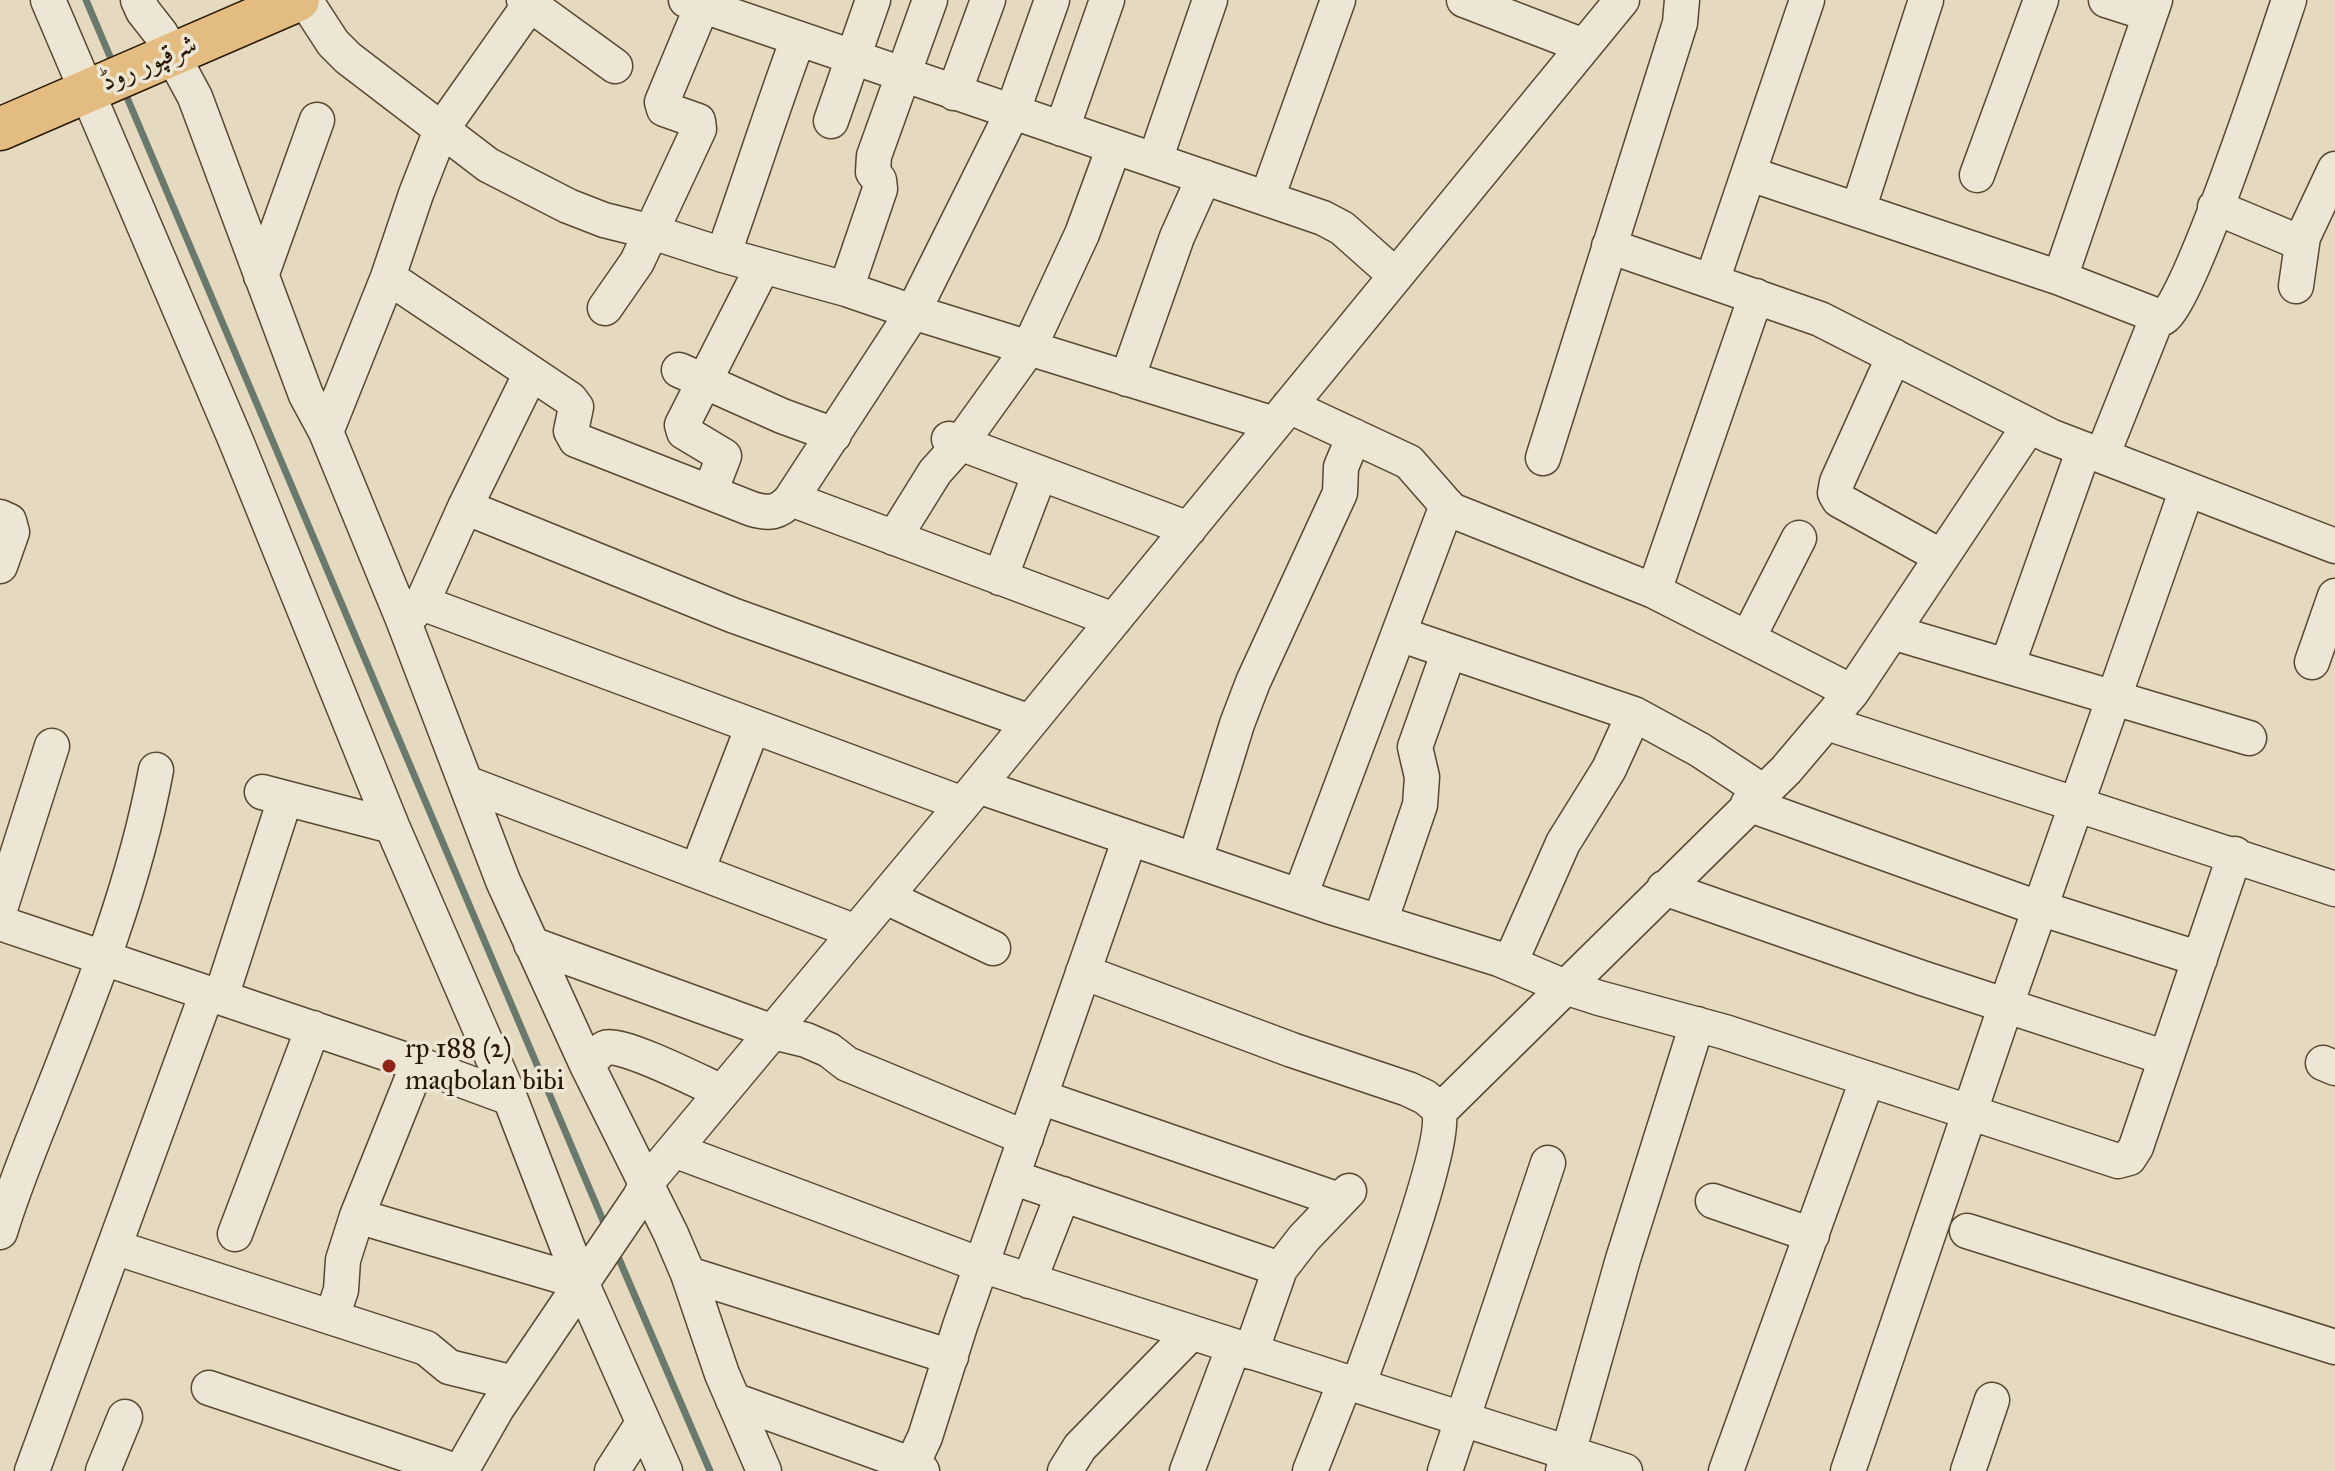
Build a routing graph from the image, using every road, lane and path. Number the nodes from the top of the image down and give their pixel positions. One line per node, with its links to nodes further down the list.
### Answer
1 (48, 0): 31 (street)
2 (138, 0): 26 (street)
3 (238, 0): 26 (main road, شرقپور روڈ)
4 (298, 0): 26 (main road, شرقپور روڈ)
5 (305, 0): 39 (street)
6 (873, 0): 28 (street)
7 (930, 0): 30 (street)
8 (988, 0): 32 (street)
9 (1052, 0): 34 (street)
10 (1107, 0): 38 (street)
11 (1210, 0): 41 (street)
12 (1338, 0): 46 (street)
13 (1464, 0): 27 (street)
14 (1622, 0): 27 (street)
15 (1682, 0): 51 (street)
16 (1807, 0): 43 (street)
17 (1926, 0): 48 (street)
18 (2041, 0): 44 (street)
19 (2106, 0): 23 (street)
20 (2289, 0): 47 (street)
21 (527, 2): 29 (street); 39 (street)
22 (694, 3): 24 (street); 49 (street)
23 (2153, 7): 57 (street)
24 (763, 13): 25 (street)
25 (798, 39): 28 (street); 52 (street)
26 (162, 46): 31 (main road, شرقپور روڈ); 54 (street)
27 (1584, 46): 55 (street)
28 (853, 58): 30 (street); 36 (street)
29 (615, 66)
30 (903, 76): 32 (street); 60 (street)
31 (96, 77): 33 (main road, شرقپور روڈ); 37 (main road, شرقپور روڈ); 115 (street)
32 (954, 93): 34 (street)
33 (0, 104)
34 (1012, 113): 38 (street); 63 (street)
35 (317, 120): 54 (street)
36 (831, 121)
37 (0, 129)
38 (1062, 129): 40 (street)
39 (441, 130): 49 (street); 56 (street)
40 (1114, 147): 41 (street); 65 (street)
41 (1155, 160): 45 (street)
42 (2335, 169): 50 (street)
43 (1750, 174): 48 (street); 58 (street)
44 (1977, 175)
45 (1204, 177): 46 (street); 69 (street)
46 (1267, 198): 55 (street)
47 (2215, 207): 50 (street); 64 (street)
48 (1858, 210): 57 (street)
49 (652, 232): 52 (street); 62 (street)
50 (2301, 243): 59 (street)
51 (1609, 246): 58 (street); 77 (street)
52 (723, 255): 53 (street)
53 (763, 266): 60 (street); 68 (street)
54 (261, 276): 72 (street)
55 (1396, 276): 70 (street)
56 (388, 277): 67 (street); 72 (street)
57 (2060, 278): 64 (street)
58 (1712, 281): 61 (street)
59 (2296, 286)
60 (846, 289): 63 (street)
61 (1756, 296): 66 (street); 92 (street)
62 (605, 308)
63 (913, 312): 65 (street); 73 (street)
64 (2157, 318): 76 (street)
65 (1029, 348): 69 (street); 75 (street)
66 (1894, 356): 71 (street); 89 (street)
67 (531, 373): 80 (street); 83 (street)
68 (691, 376): 73 (street); 80 (street)
69 (1127, 379): 70 (street)
70 (1282, 415): 74 (street); 85 (street)
71 (2029, 426): 76 (street); 89 (street)
72 (326, 432): 94 (street)
73 (834, 435): 81 (street)
74 (1354, 436): 82 (street); 118 (street)
75 (954, 441): 78 (street); 86 (street)
76 (2093, 452): 79 (street); 101 (street)
77 (1543, 458)
78 (1040, 473): 85 (street); 91 (street)
79 (2187, 489): 88 (street); 103 (street)
80 (710, 492): 81 (street)
81 (791, 499): 86 (street)
82 (1447, 505): 92 (street); 97 (street)
83 (465, 507): 94 (street); 105 (street)
84 (0, 517): 90 (street)
85 (1189, 529): 95 (street)
86 (894, 538): 91 (street)
87 (1799, 538): 98 (street)
88 (2335, 546)
89 (1942, 557): 96 (street)
90 (0, 566)
91 (1000, 578): 95 (street)
92 (1654, 591): 98 (street)
93 (2335, 596): 100 (street)
94 (412, 610): 107 (street); 111 (street)
95 (1114, 620): 105 (street)
96 (1892, 632): 101 (street); 102 (street)
97 (1399, 634): 99 (street); 122 (street)
98 (1748, 638): 102 (street)
99 (1449, 651): 104 (street); 126 (street)
100 (2312, 662)
101 (2007, 666): 103 (street)
102 (1852, 692): 106 (street)
103 (2114, 698): 108 (street); 114 (street)
104 (1634, 714): 113 (street); 133 (street)
105 (1030, 722): 112 (street)
106 (1827, 723): 113 (street); 114 (street)
107 (753, 726): 112 (street); 119 (street)
108 (2249, 738)
109 (52, 746): 125 (street)
110 (156, 770): 131 (street)
111 (466, 783): 119 (street); 129 (street)
112 (970, 795): 116 (street); 123 (street)
113 (1755, 798): 120 (street); 124 (street)
114 (2077, 803): 117 (street); 124 (street)
115 (392, 826): 136 (street); 147 (street)
116 (1130, 838): 118 (street); 134 (street)
117 (2235, 854): 121 (street); 132 (street)
118 (1195, 860): 122 (street)
119 (697, 871): 128 (street)
120 (1664, 888): 135 (street); 137 (street)
121 (2335, 889)
122 (1300, 896): 126 (street)
123 (886, 897): 128 (street); 130 (street)
124 (2041, 908): 132 (street); 137 (street)
125 (0, 909)
126 (1380, 922): 133 (street)
127 (0, 923): 131 (street)
128 (856, 932): 140 (street)
129 (531, 944): 140 (street); 143 (street)
130 (993, 948)
131 (104, 958): 136 (street); 159 (street)
132 (2200, 959): 141 (street)
133 (1510, 963): 135 (street)
134 (1083, 972): 146 (street); 148 (street)
135 (1565, 987): 138 (street); 148 (street)
136 (214, 995): 139 (street); 162 (street)
137 (2006, 1005): 141 (street); 149 (street)
138 (1697, 1024): 144 (street); 181 (street)
139 (313, 1028): 142 (street); 160 (street)
140 (773, 1032): 145 (street); 150 (street)
141 (2166, 1058): 149 (street)
142 (418, 1064): 147 (street); 157 (street)
143 (587, 1065): 145 (street); 154 (street)
144 (1867, 1080): 149 (street); 161 (street)
145 (722, 1092): 151 (street)
146 (1040, 1097): 150 (street); 164 (street)
147 (510, 1098): 167 (street)
148 (1440, 1111): 174 (street)
149 (1969, 1112): 195 (street)
150 (1026, 1138): 153 (street)
151 (674, 1150): 154 (street); 163 (street)
152 (1548, 1163): 179 (street)
153 (1012, 1177): 155 (street); 163 (street)
154 (644, 1190): 165 (street); 167 (street)
155 (1063, 1194): 164 (street); 166 (street)
156 (1713, 1201): 161 (street)
157 (357, 1216): 167 (street); 168 (street)
158 (1967, 1231): 170 (street)
159 (0, 1232)
160 (235, 1234)
161 (1812, 1235): 194 (street)
162 (114, 1247): 168 (street); 183 (street)
163 (981, 1265): 166 (street); 172 (street)
164 (1280, 1269): 171 (street)
165 (688, 1274): 172 (street); 176 (street)
166 (1029, 1281): 169 (street)
167 (581, 1282): 173 (street); 180 (street)
168 (332, 1317): 173 (street)
169 (1191, 1333): 171 (street); 189 (street)
170 (2335, 1347)
171 (1242, 1349): 174 (street); 190 (street)
172 (951, 1357): 182 (street)
173 (514, 1383): 185 (street)
174 (1352, 1384): 179 (street); 191 (street)
175 (209, 1388): 185 (street)
176 (733, 1400): 182 (street); 188 (street)
177 (1992, 1400): 196 (street)
178 (125, 1417): 184 (street)
179 (1464, 1420): 181 (street); 192 (street)
180 (643, 1423): 186 (street); 187 (street)
181 (1566, 1462): 193 (street)
182 (915, 1469)
183 (32, 1471)
184 (103, 1471)
185 (459, 1471)
186 (612, 1471)
187 (665, 1471)
188 (764, 1471)
189 (1065, 1471)
190 (1187, 1471)
191 (1310, 1471)
192 (1445, 1471)
193 (1625, 1471)
194 (1726, 1471)
195 (1848, 1471)
196 (1968, 1471)

